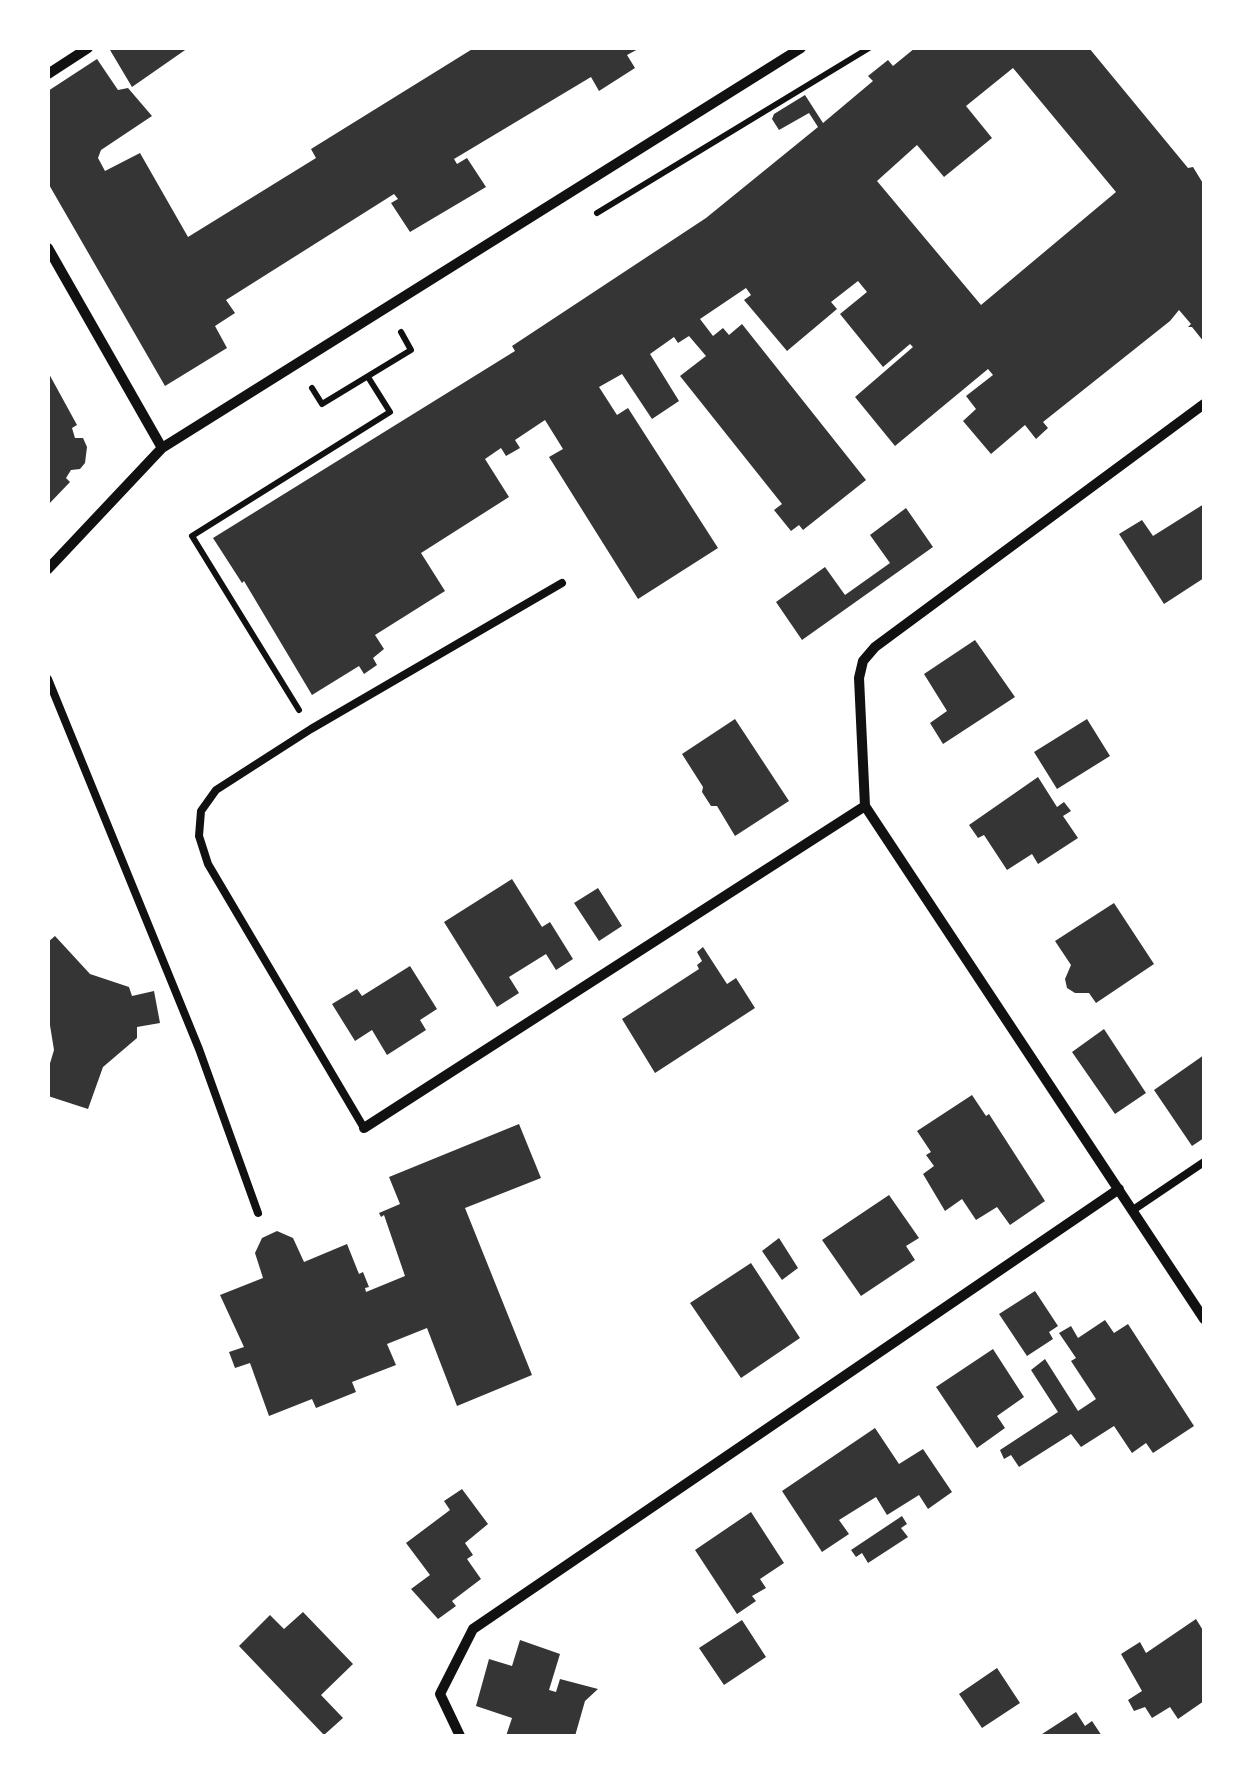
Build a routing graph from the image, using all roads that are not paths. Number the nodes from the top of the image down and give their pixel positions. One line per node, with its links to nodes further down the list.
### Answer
1 (88, 48): 3 (street)
2 (801, 48): 6 (street)
3 (48, 74)
4 (48, 248): 6 (street)
5 (1204, 404): 10 (street)
6 (162, 448): 7 (street)
7 (48, 569)
8 (562, 583): 11 (lane)
9 (48, 679): 15 (lane)
10 (865, 806): 11 (street); 13 (street)
11 (364, 1128)
12 (1204, 1162): 14 (lane)
13 (1119, 1188): 14 (street); 17 (street)
14 (1133, 1210): 16 (street)
15 (258, 1213)
16 (1204, 1318)
17 (460, 1736)

